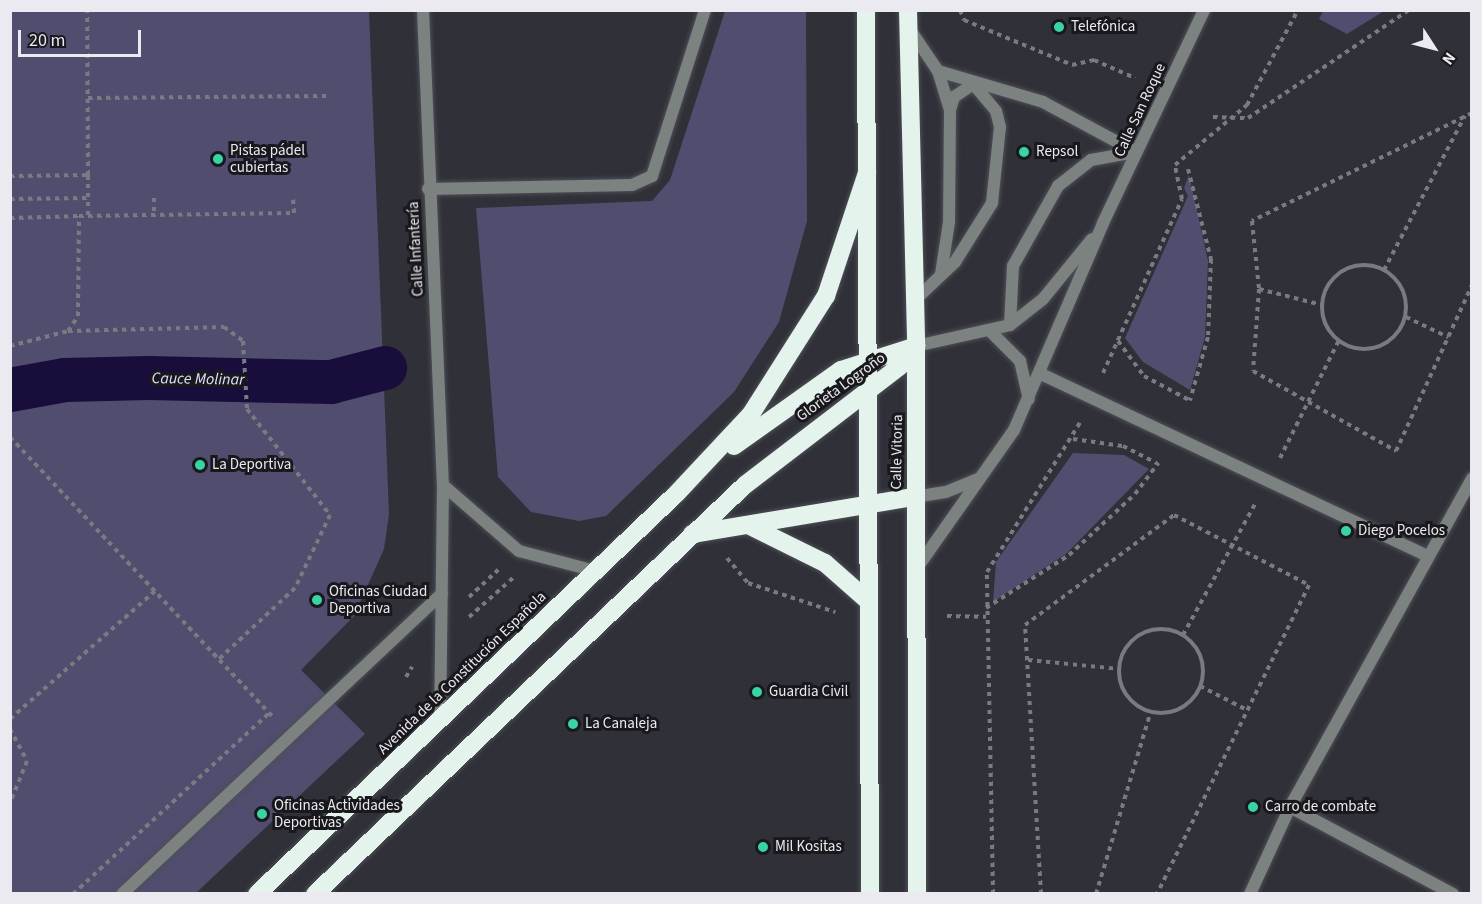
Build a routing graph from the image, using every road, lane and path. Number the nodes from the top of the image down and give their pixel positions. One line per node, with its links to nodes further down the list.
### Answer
1 (87, 10): 14 (path)
2 (423, 10): 25 (street, Calle Infantería)
3 (705, 10): 25 (street)
4 (866, 10): 22 (highway, Calle Vitoria)
5 (960, 10): 11 (path)
6 (1204, 10): 20 (street, Calle San Roque)
7 (1298, 10): 19 (path)
8 (1409, 10): 19 (path)
9 (908, 18): 10 (street); 39 (highway, Calle Vitoria)
10 (938, 71): 12 (street); 15 (street)
11 (1135, 78)
12 (973, 84): 15 (street); 20 (street); 36 (street)
13 (326, 96): 14 (path)
14 (88, 98): 23 (path)
15 (950, 110): 36 (street)
16 (1472, 113): 17 (path)
17 (1465, 116): 35 (path); 38 (path)
18 (1213, 117): 19 (path)
19 (1229, 121): 21 (path)
20 (1137, 152): 34 (street, Calle San Roque); 42 (street)
21 (1188, 169)
22 (867, 173): 48 (highway, Calle Vitoria); 55 (highway)
23 (88, 175): 24 (path); 27 (path)
24 (10, 176)
25 (428, 189): 56 (street, Calle Infantería)
26 (293, 196): 31 (path)
27 (88, 198): 29 (path); 30 (path)
28 (153, 198): 31 (path)
29 (10, 199)
30 (88, 215): 31 (path); 32 (path)
31 (154, 215)
32 (79, 216): 33 (path); 43 (path)
33 (10, 218)
34 (1103, 223): 42 (street, Calle San Roque); 49 (street, Calle San Roque)
35 (1384, 270): 40 (path); 41 (path)
36 (941, 274): 39 (street)
37 (1472, 285): 45 (path)
38 (1259, 289): 40 (path); 45 (path)
39 (915, 300): 47 (highway, Calle Vitoria)
40 (1322, 304): 41 (path)
41 (1406, 317): 45 (path)
42 (1010, 325): 44 (street, Calle San Roque)
43 (68, 331): 46 (path); 70 (path)
44 (992, 333): 47 (street); 51 (street)
45 (1448, 337)
46 (10, 346)
47 (916, 346): 48 (highway); 50 (highway, Glorieta Logroño); 57 (highway, Calle Vitoria)
48 (870, 358): 50 (highway, Calle Vitoria); 55 (highway)
49 (1041, 374): 51 (street); 62 (street)
50 (869, 387): 58 (highway, Calle Vitoria); 60 (highway, Glorieta Logroño)
51 (1029, 400): 53 (street)
52 (10, 437): 65 (path)
53 (982, 477): 57 (street); 63 (street)
54 (1472, 478): 62 (street)
55 (692, 479): 64 (highway, Avenida de la Constitución Española)
56 (443, 485): 61 (street); 66 (street, Calle Infantería)
57 (914, 497): 58 (highway); 63 (highway, Calle Vitoria)
58 (868, 502): 59 (highway); 67 (highway, Calle Vitoria)
59 (748, 525): 60 (highway); 67 (highway)
60 (692, 534): 87 (highway)
61 (519, 551): 64 (street); 69 (path)
62 (1427, 556): 83 (street)
63 (914, 571): 89 (highway, Calle Vitoria)
64 (595, 572): 79 (highway, Avenida de la Constitución Española)
65 (155, 591): 70 (path); 78 (path)
66 (442, 594): 69 (street, Calle Infantería); 81 (street)
67 (867, 600): 88 (highway, Calle Vitoria)
68 (986, 609): 68 (path); 90 (path)
69 (441, 620): 73 (path); 79 (street, Calle Infantería)
70 (219, 658): 77 (path)
71 (1028, 660): 72 (path); 75 (path); 91 (path)
72 (1119, 669): 74 (path); 76 (path)
73 (406, 677)
74 (1200, 687): 75 (path); 76 (path)
75 (1247, 710): 93 (path)
76 (1151, 711): 92 (path)
77 (269, 713): 81 (path); 84 (path)
78 (10, 719)
79 (440, 719): 86 (highway, Avenida de la Constitución Española)
80 (10, 729): 82 (path)
81 (291, 737): 85 (street)
82 (10, 803)
83 (1290, 807): 94 (street); 95 (street)
84 (74, 894)
85 (122, 894)
86 (257, 894)
87 (315, 894)
88 (870, 894)
89 (918, 894)
90 (993, 894)
91 (1041, 894)
92 (1096, 894)
93 (1156, 894)
94 (1250, 894)
95 (1453, 894)

